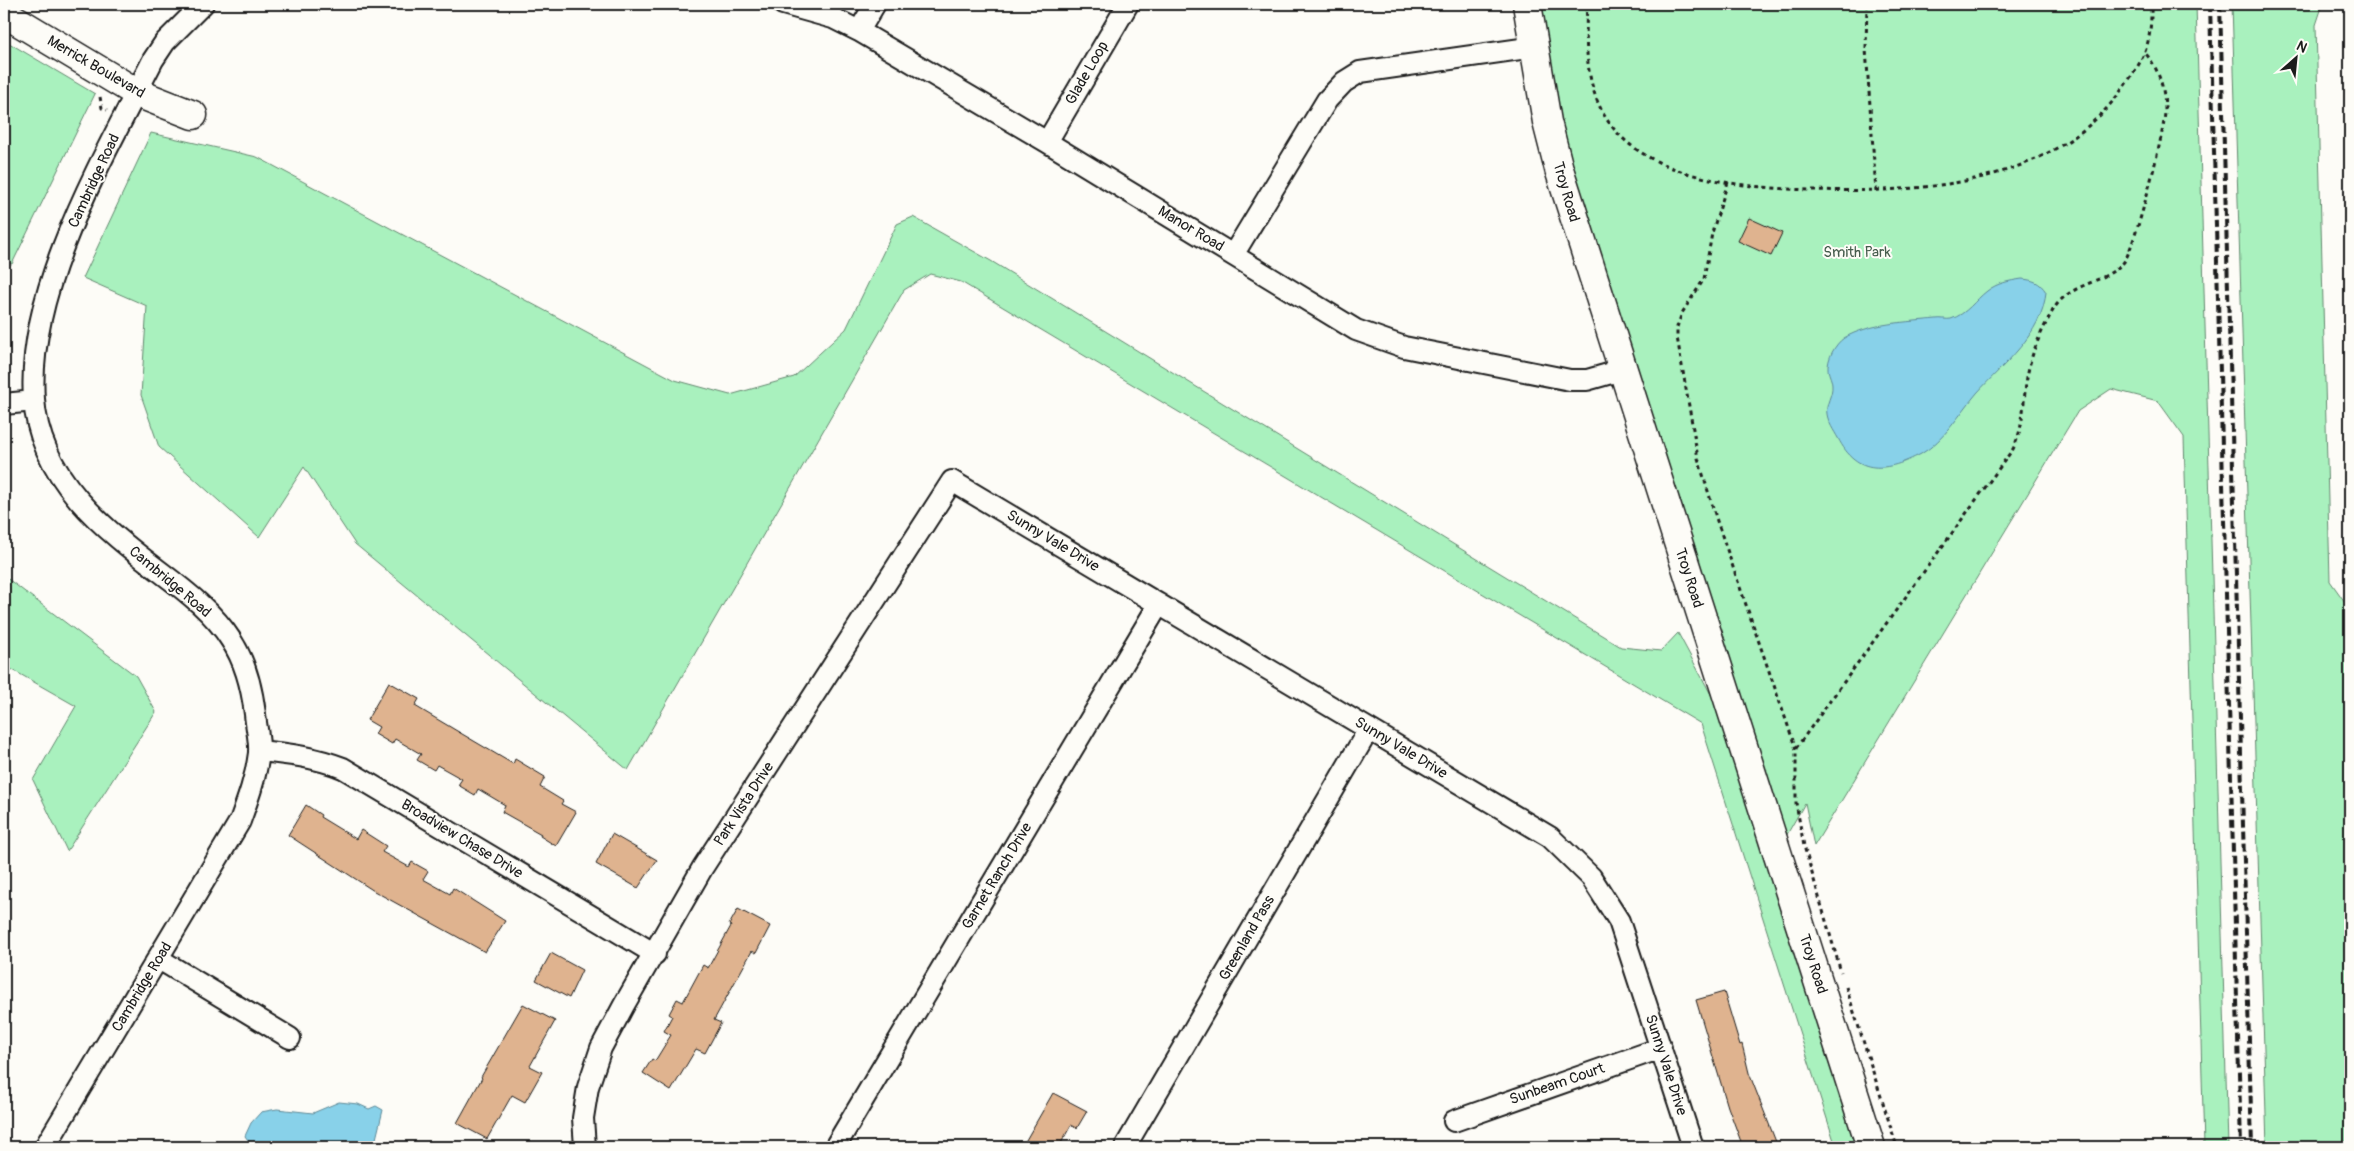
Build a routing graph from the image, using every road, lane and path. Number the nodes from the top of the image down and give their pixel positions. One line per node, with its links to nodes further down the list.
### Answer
1 (203, 4): 13 (street)
2 (783, 4): 10 (street, Manor Road)
3 (875, 4): 10 (street)
4 (1128, 4): 15 (street, Glade Loop)
5 (1527, 4): 11 (street, Troy Road)
6 (1587, 4): 16 (path)
7 (1867, 4): 17 (path)
8 (2151, 4): 12 (path)
9 (4, 13): 13 (street, Merrick Boulevard)
10 (859, 31): 15 (street, Manor Road)
11 (1534, 47): 18 (street); 19 (street, Troy Road)
12 (2146, 54): 17 (path); 25 (path)
13 (137, 93): 14 (street, Merrick Boulevard); 20 (street, Cambridge Road)
14 (193, 115)
15 (1047, 142): 18 (street, Manor Road)
16 (1728, 182): 17 (path); 25 (path)
17 (1876, 191)
18 (1233, 256): 19 (street, Manor Road)
19 (1622, 370): 37 (street, Troy Road)
20 (34, 401): 21 (street); 26 (street, Cambridge Road)
21 (4, 404)
22 (952, 481): 23 (street, Sunny Vale Drive); 27 (street, Park Vista Drive)
23 (1160, 604): 24 (street, Sunny Vale Drive); 34 (street, Garnet Ranch Drive)
24 (1369, 729): 30 (street, Sunny Vale Drive); 35 (street, Greenland Pass)
25 (1796, 749): 38 (path)
26 (259, 751): 27 (street, Broadview Chase Drive); 28 (street, Cambridge Road)
27 (655, 954): 33 (street, Park Vista Drive)
28 (159, 959): 29 (street); 32 (street, Cambridge Road)
29 (290, 1038)
30 (1661, 1048): 31 (street, Sunbeam Court); 36 (street, Sunny Vale Drive)
31 (1454, 1121)
32 (45, 1147)
33 (585, 1147)
34 (835, 1147)
35 (1125, 1147)
36 (1693, 1147)
37 (1872, 1147)
38 (1898, 1147)

